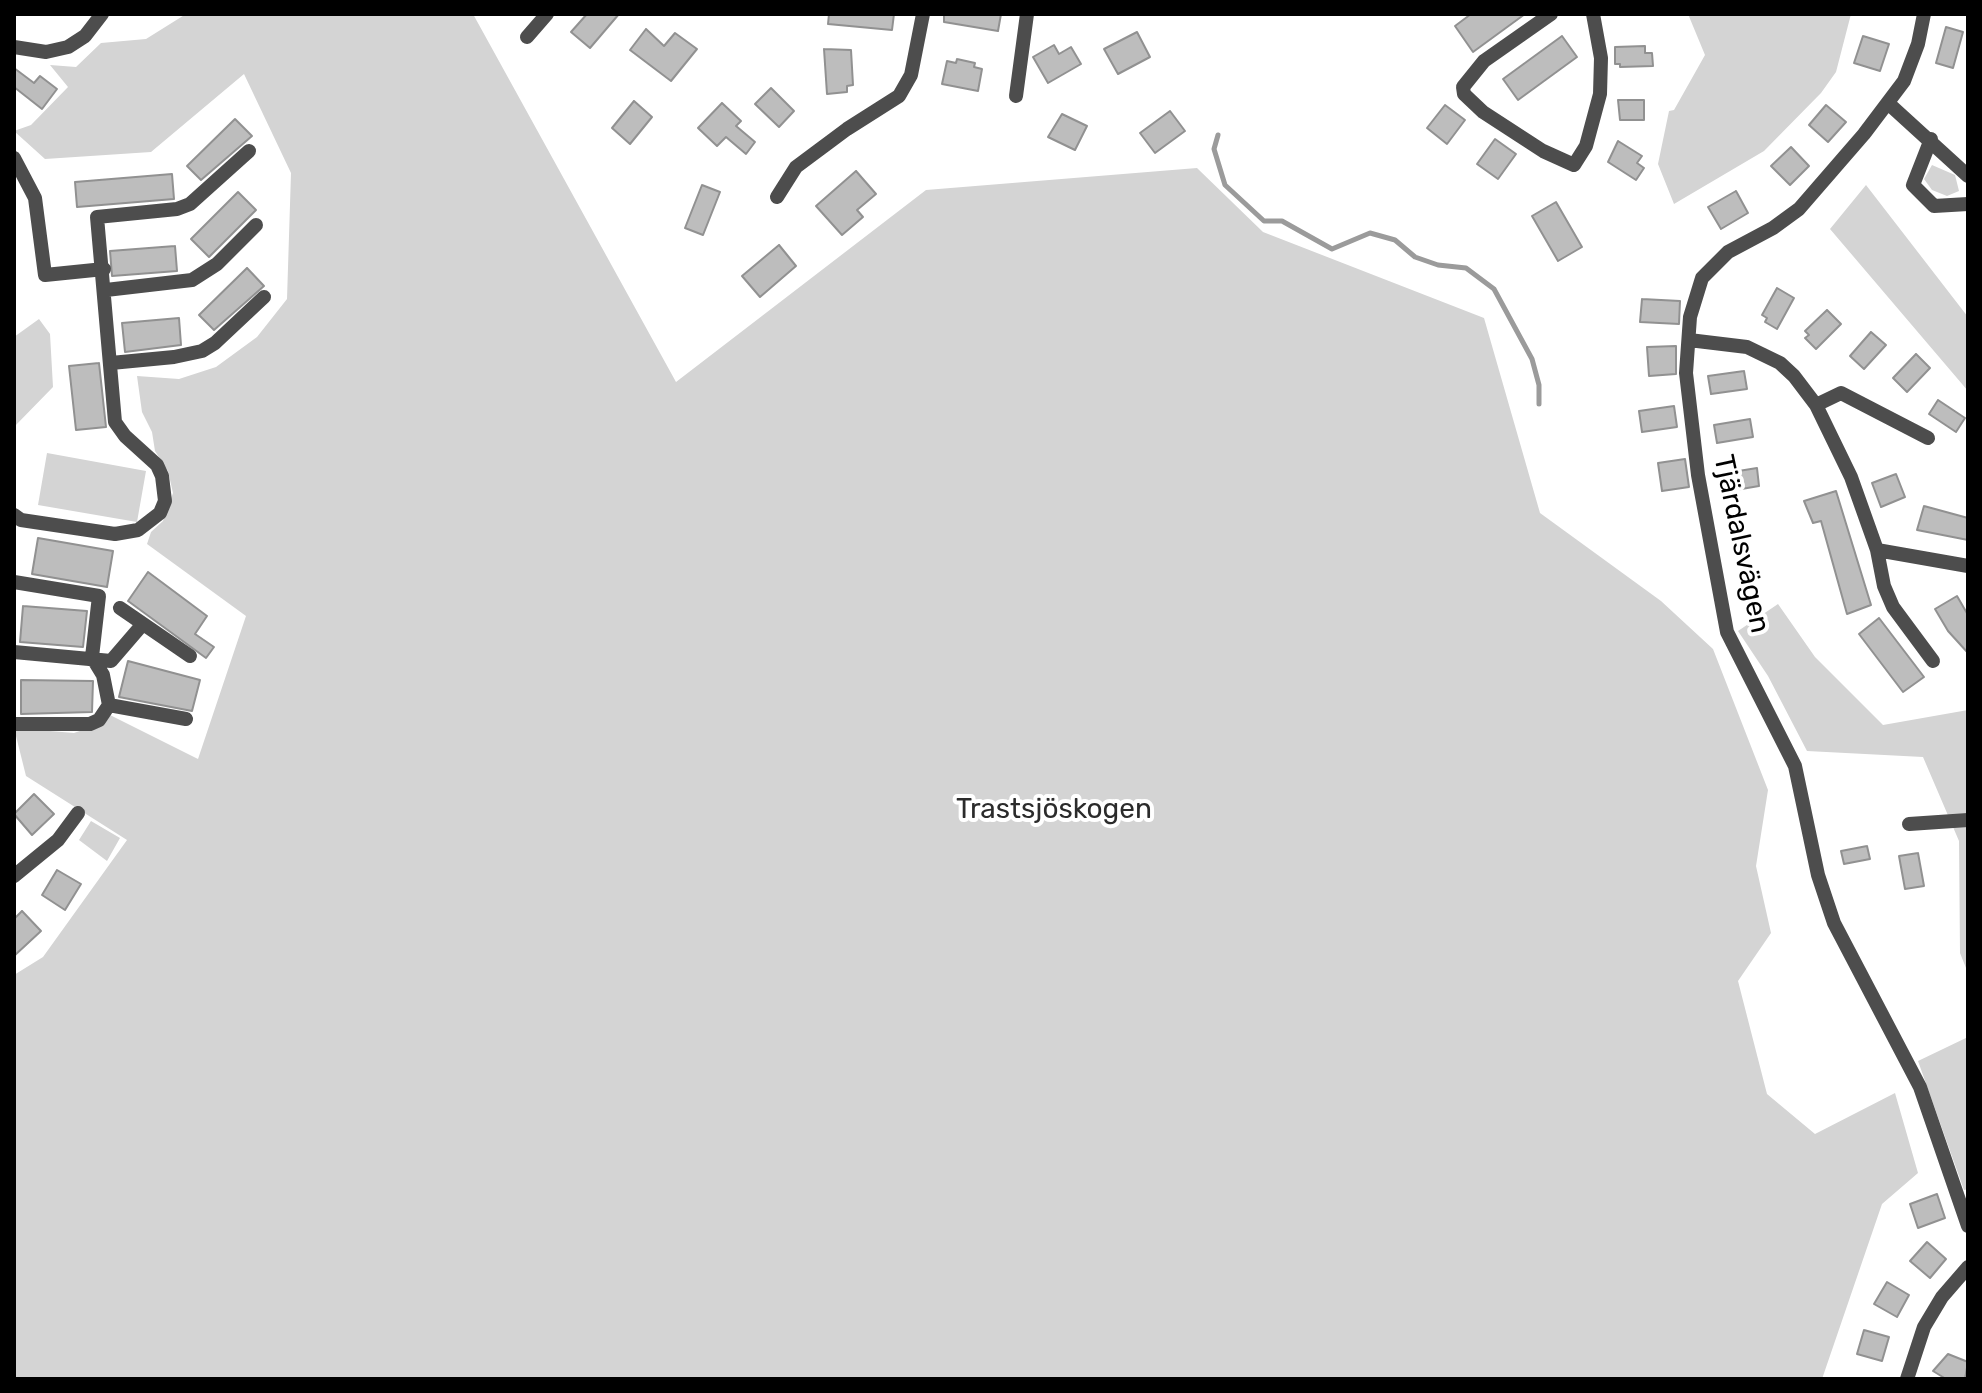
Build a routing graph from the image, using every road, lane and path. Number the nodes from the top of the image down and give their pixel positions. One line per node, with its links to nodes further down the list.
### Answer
1 (102, 14): 9 (street)
2 (547, 14): 8 (street)
3 (923, 14): 16 (street)
4 (1027, 14): 10 (street)
5 (1551, 14): 6 (street)
6 (1593, 14)
7 (1924, 14): 11 (street, Tjärdalsvägen)
8 (527, 37)
9 (14, 47)
10 (1016, 96)
11 (1889, 104): 12 (street); 22 (street, Tjärdalsvägen)
12 (1931, 139): 15 (street); 17 (street)
13 (249, 151): 19 (street)
14 (14, 158): 19 (street)
15 (1968, 176)
16 (777, 197)
17 (1968, 204)
18 (256, 225): 20 (street)
19 (104, 269): 20 (street)
20 (106, 290): 23 (street)
21 (264, 297): 23 (street)
22 (1689, 340): 24 (street); 43 (street, Tjärdalsvägen)
23 (111, 363): 26 (street)
24 (1816, 405): 25 (street); 27 (street)
25 (1928, 438)
26 (14, 515)
27 (1877, 550): 28 (street); 35 (street)
28 (1968, 566)
29 (14, 582): 34 (street)
30 (120, 608): 31 (street)
31 (142, 625): 33 (street); 34 (street)
32 (14, 652): 34 (street)
33 (190, 656)
34 (92, 657): 36 (street)
35 (1933, 661)
36 (109, 705): 37 (street); 38 (street)
37 (186, 719)
38 (14, 724)
39 (78, 813): 42 (street)
40 (1968, 820): 41 (street)
41 (1909, 824)
42 (14, 876)
43 (1968, 1226)
44 (1968, 1267): 45 (street)
45 (1907, 1379)

